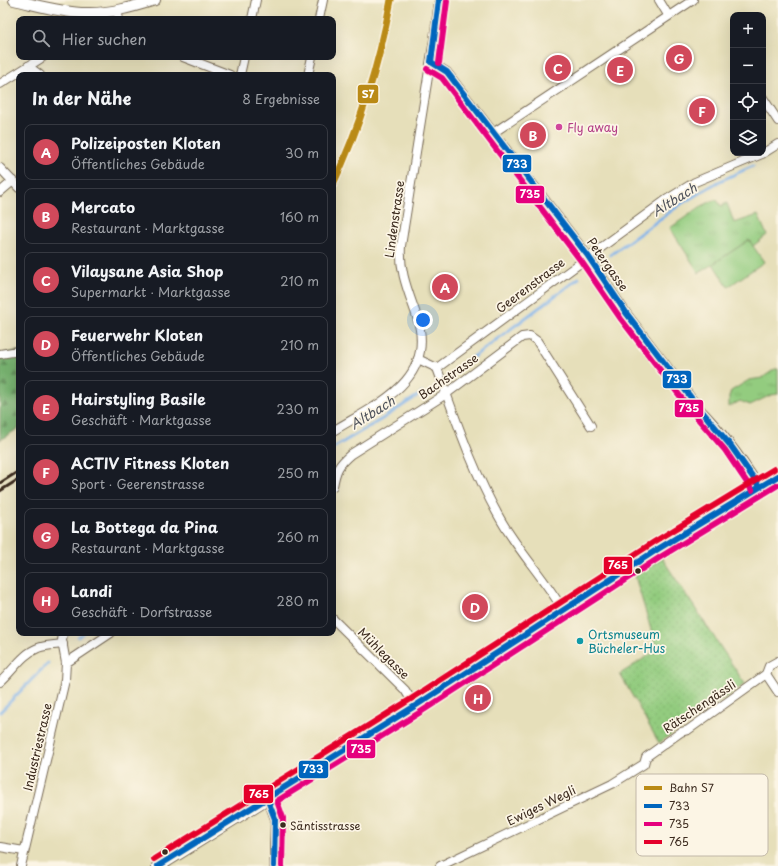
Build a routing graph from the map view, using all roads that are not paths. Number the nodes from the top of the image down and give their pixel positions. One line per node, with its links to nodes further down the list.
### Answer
1 (14, 0): 10 (street)
2 (155, 0): 8 (street)
3 (256, 0): 11 (street)
4 (322, 0): 12 (street)
5 (439, 0): 17 (street, Lindenstrasse)
6 (659, 0): 9 (street)
7 (693, 0): 9 (street)
8 (118, 15): 10 (street)
9 (668, 15): 28 (street)
10 (85, 16)
11 (253, 16)
12 (319, 16)
13 (38, 60): 18 (street)
14 (192, 60): 21 (street)
15 (243, 60): 22 (street)
16 (311, 60): 23 (street)
17 (431, 62): 28 (street, Petergasse); 37 (street, Lindenstrasse)
18 (28, 66): 19 (street); 20 (street)
19 (19, 72)
20 (36, 72)
21 (222, 72)
22 (241, 72)
23 (309, 72)
24 (16, 74): 25 (street)
25 (0, 84)
26 (766, 103): 27 (street)
27 (778, 121)
28 (493, 133): 34 (street, Petergasse)
29 (778, 144): 34 (street, Geerenstrasse)
30 (0, 168): 31 (street)
31 (13, 181): 32 (street); 33 (street)
32 (16, 184)
33 (0, 192)
34 (588, 256): 38 (street, Geerenstrasse); 44 (street, Petergasse)
35 (16, 351): 36 (street)
36 (0, 354)
37 (418, 359): 38 (street); 41 (street)
38 (437, 368): 39 (street)
39 (446, 394): 40 (street, Bachstrasse); 42 (street, Bachstrasse); 45 (street)
40 (591, 426)
41 (336, 429)
42 (336, 471)
43 (778, 476): 44 (main road)
44 (759, 486): 45 (main road)
45 (563, 610): 55 (main road)
46 (336, 622): 55 (street, Mühlegasse)
47 (63, 636): 49 (street, Industriestrasse)
48 (107, 636): 51 (street)
49 (63, 644): 51 (street, Industriestrasse); 53 (street)
50 (778, 661): 52 (street, Rätschengässli)
51 (66, 664): 59 (street, Industriestrasse)
52 (766, 674): 54 (street); 56 (street, Rätschengässli)
53 (0, 682)
54 (778, 692)
55 (415, 706): 57 (main road)
56 (646, 757): 63 (street, Ewiges Wegli)
57 (267, 798): 61 (main road); 62 (street)
58 (0, 846): 59 (street)
59 (24, 851): 60 (street, Industriestrasse)
60 (21, 866)
61 (158, 866)
62 (274, 866)
63 (440, 866)

